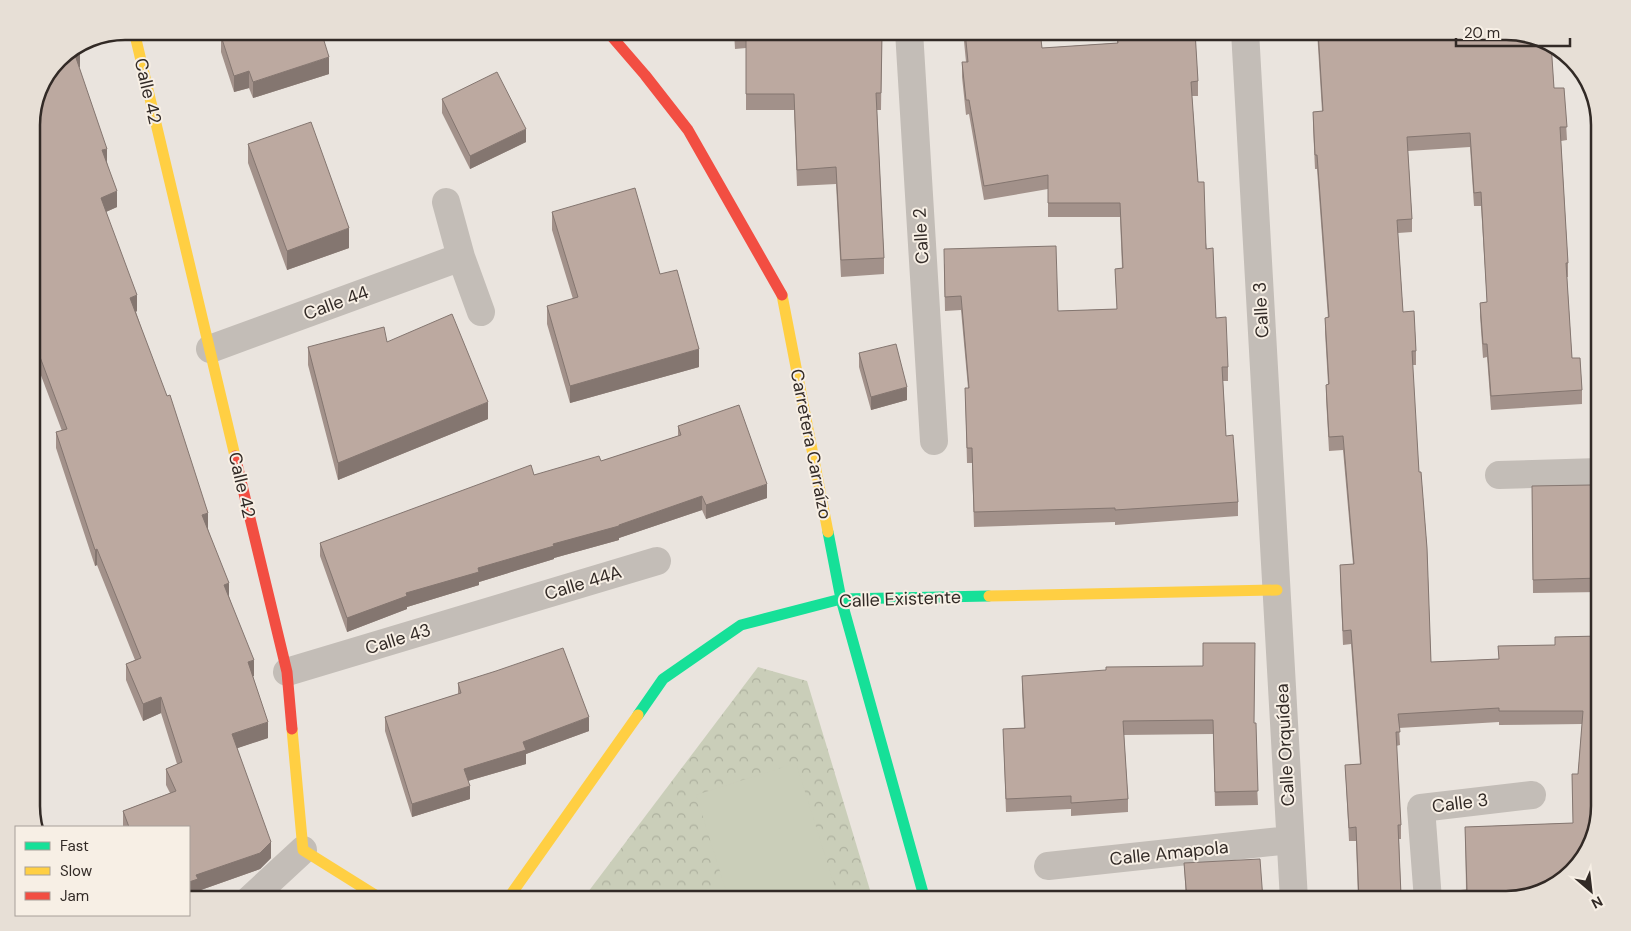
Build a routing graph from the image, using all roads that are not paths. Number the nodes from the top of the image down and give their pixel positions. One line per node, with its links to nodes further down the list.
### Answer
1 (136, 40): 8 (street, Calle 42)
2 (615, 40): 14 (street, Carretera Carraízo)
3 (910, 40): 9 (street, Calle 2)
4 (1246, 40): 13 (street, Calle 3)
5 (446, 202): 6 (street)
6 (461, 258): 7 (street); 8 (street, Calle 44)
7 (481, 312)
8 (210, 349): 16 (street, Calle 42)
9 (934, 440)
10 (1591, 472): 11 (street)
11 (1499, 475)
12 (657, 561): 15 (street, Calle 44A)
13 (1277, 590): 14 (street, Calle Existente); 18 (street, Calle Orquídea)
14 (841, 599): 23 (street, Calle Existente); 24 (street, Carretera Carraízo)
15 (509, 606): 16 (street, Calle 43)
16 (287, 672): 19 (street, Calle 42)
17 (1532, 795): 26 (street, Calle 3)
18 (1290, 840): 20 (street, Calle Amapola); 25 (street, Calle Orquídea)
19 (303, 850): 21 (street); 22 (street)
20 (1048, 866)
21 (259, 891)
22 (369, 891)
23 (513, 891)
24 (922, 891)
25 (1293, 891)
26 (1427, 891)

